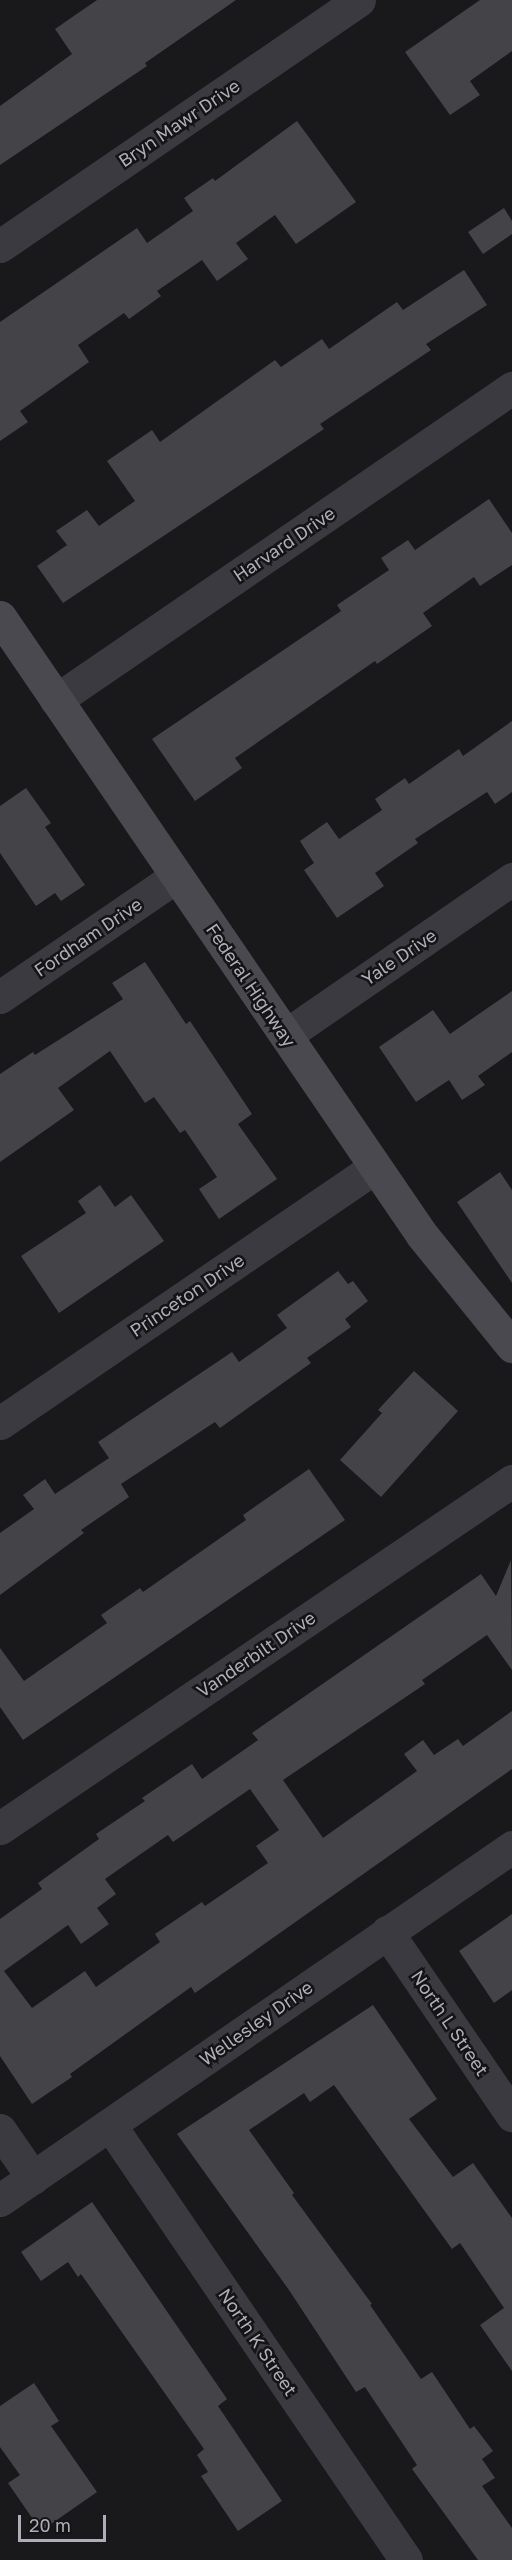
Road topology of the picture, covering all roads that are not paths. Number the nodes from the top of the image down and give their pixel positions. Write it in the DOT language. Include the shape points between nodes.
graph roads {
  1 [pos="359,0"];
  2 [pos="0,246"];
  3 [pos="512,388"];
  4 [pos="0,617"];
  5 [pos="56,700"];
  6 [pos="177,876"];
  7 [pos="512,879"];
  8 [pos="0,997"];
  9 [pos="286,1035"];
  10 [pos="375,1167"];
  11 [pos="512,1346"];
  12 [pos="0,1423"];
  13 [pos="512,1480"];
  14 [pos="0,1828"];
  15 [pos="512,1847"];
  16 [pos="387,1932"];
  17 [pos="512,2115"];
  18 [pos="110,2125"];
  19 [pos="0,2130"];
  20 [pos="33,2178"];
  21 [pos="0,2200"];
  22 [pos="406,2560"];
  1 -- 2 [label="street, Bryn Mawr Drive"];
  3 -- 5 [label="street, Harvard Drive"];
  4 -- 5 [label="main road, Federal Highway"];
  5 -- 6 [label="main road, Federal Highway"];
  6 -- 8 [label="street, Fordham Drive"];
  6 -- 9 [label="main road, Federal Highway"];
  7 -- 9 [label="street, Yale Drive"];
  9 -- 10 [label="main road, Federal Highway"];
  10 -- 11 [label="main road, Federal Highway" via="422,1235"];
  10 -- 12 [label="street, Princeton Drive"];
  13 -- 14 [label="street, Vanderbilt Drive"];
  15 -- 16 [label="street, Wellesley Drive"];
  16 -- 17 [label="street, North L Street"];
  16 -- 18 [label="street, Wellesley Drive"];
  18 -- 20 [label="street, Wellesley Drive"];
  18 -- 22 [label="street, North K Street"];
  19 -- 20 [label="street"];
  20 -- 21 [label="street, Wellesley Drive"];
}
